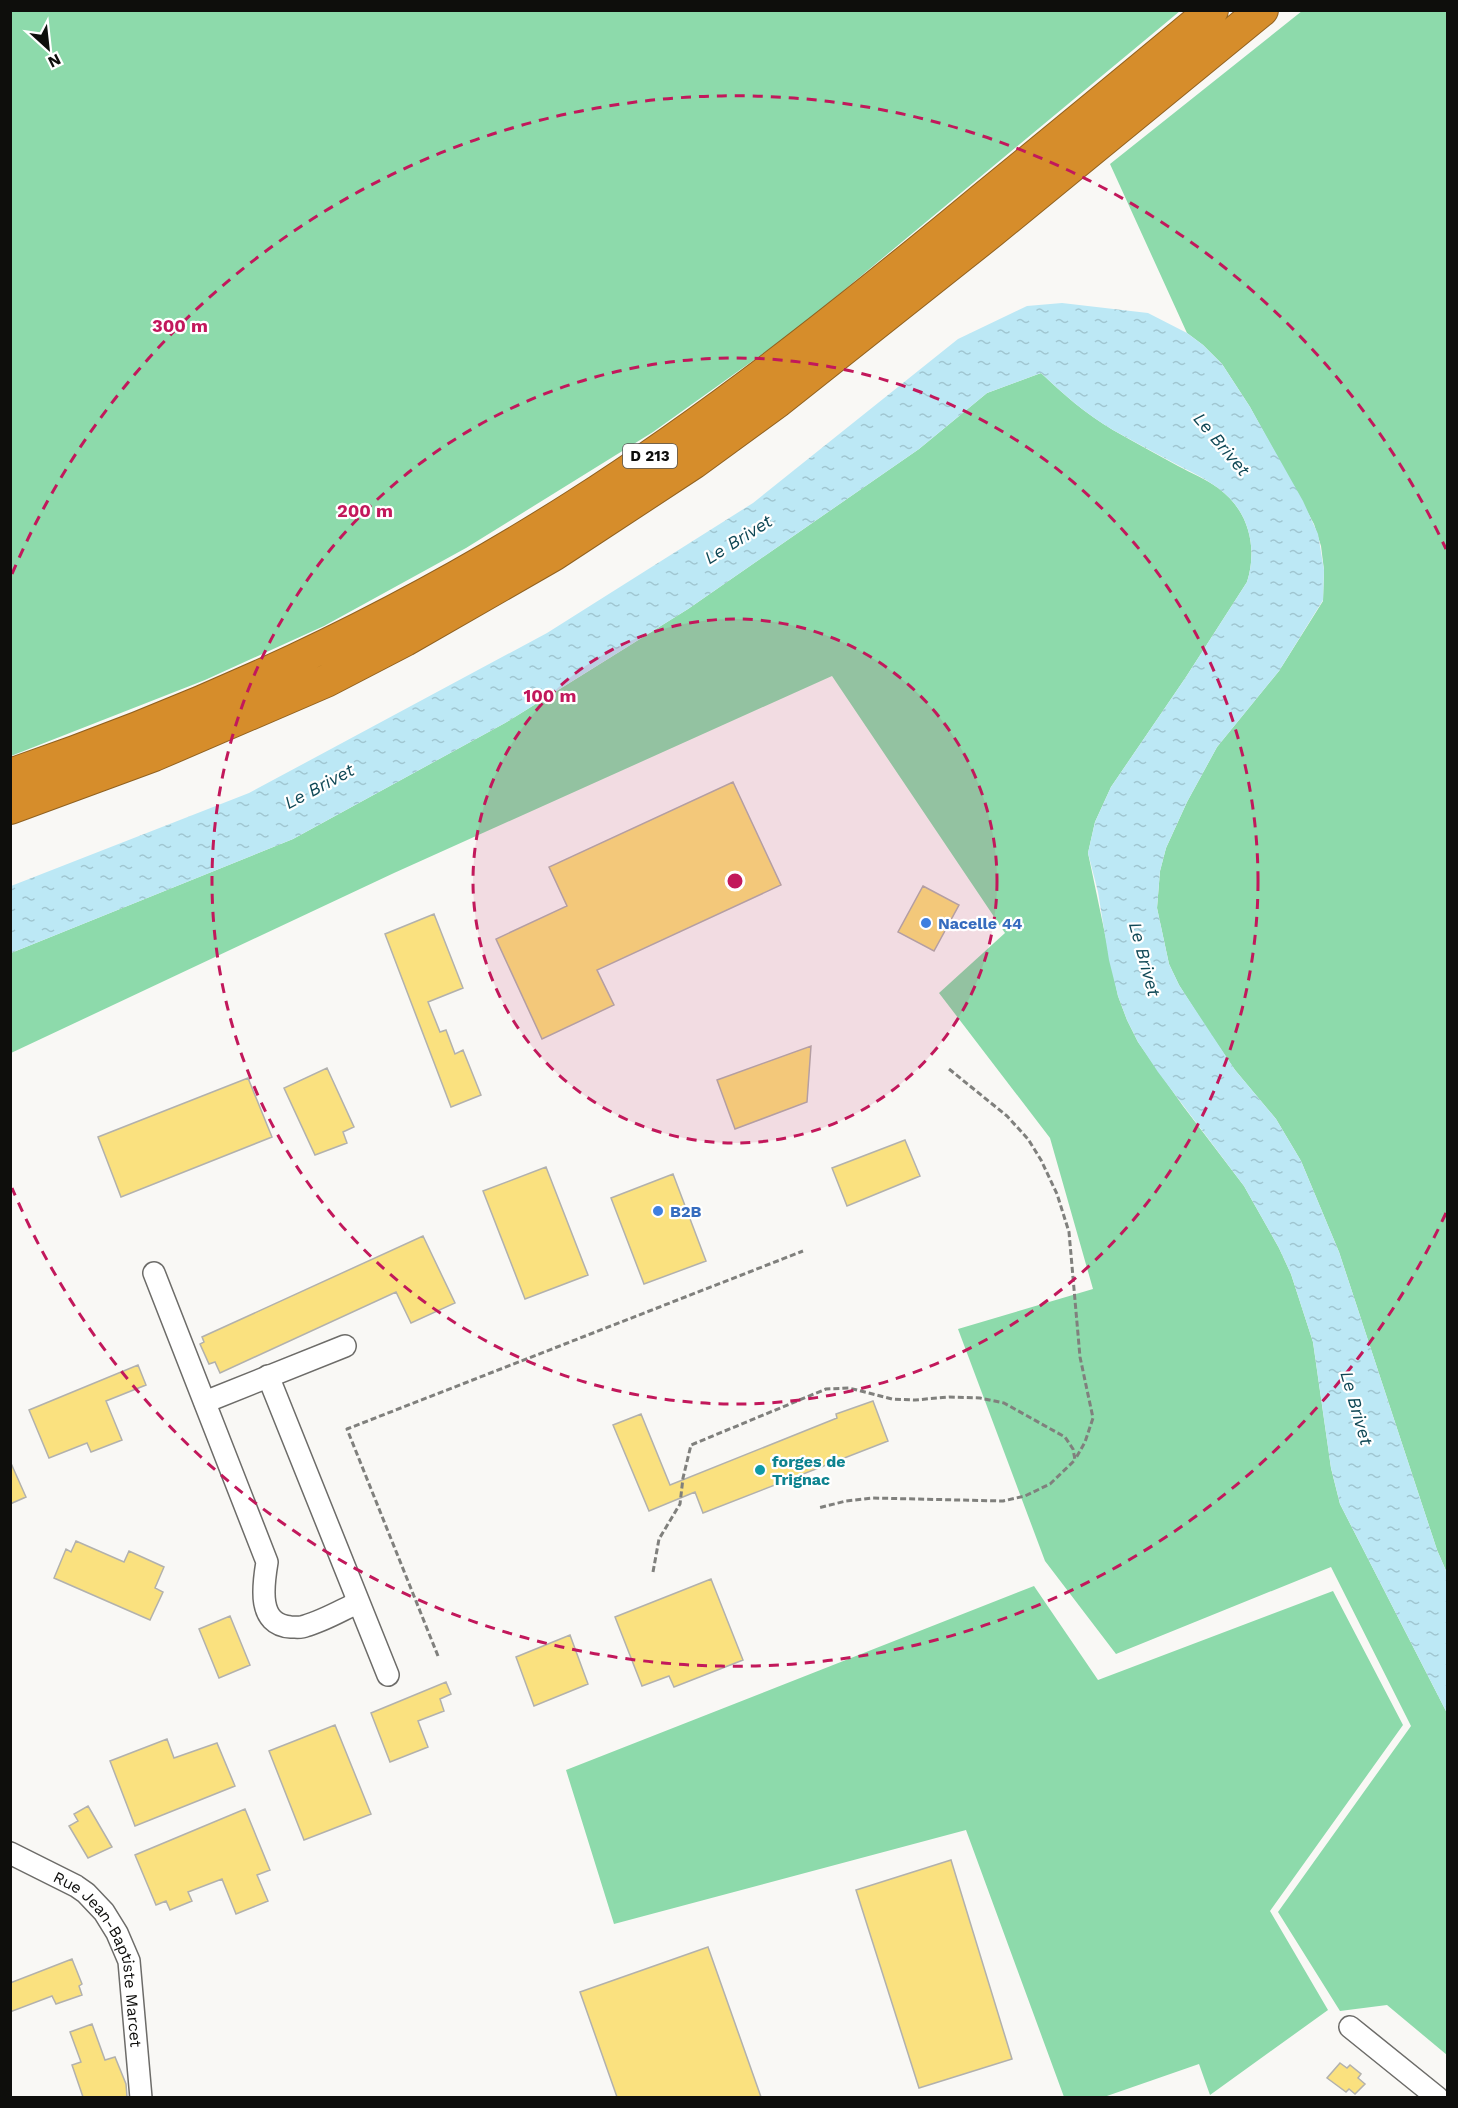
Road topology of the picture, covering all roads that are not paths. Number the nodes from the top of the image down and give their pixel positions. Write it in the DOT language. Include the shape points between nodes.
graph roads {
  1 [pos="1212,10"];
  2 [pos="1262,10"];
  3 [pos="10,775"];
  4 [pos="10,808"];
  5 [pos="154,1273"];
  6 [pos="345,1346"];
  7 [pos="268,1377"];
  8 [pos="205,1402"];
  9 [pos="357,1603"];
  10 [pos="388,1675"];
  11 [pos="10,1852"];
  12 [pos="1350,2027"];
  13 [pos="141,2097"];
  14 [pos="1438,2097"];
  1 -- 3 [label="highway, D 213" via="844,313 688,430 578,504 463,574 311,654 152,723"];
  2 -- 4 [label="highway, D 213" via="787,394 693,463 553,555 326,681 154,755"];
  5 -- 8 [label="street"];
  6 -- 7 [label="street"];
  7 -- 8 [label="street"];
  7 -- 9 [label="street"];
  8 -- 9 [label="street" via="267,1562 263,1582 270,1618 282,1626 303,1627"];
  9 -- 10 [label="street"];
  11 -- 13 [label="street, Rue Jean-Baptiste Marcet" via="86,1893 117,1933 129,1961"];
  12 -- 14 [label="street"];
}
